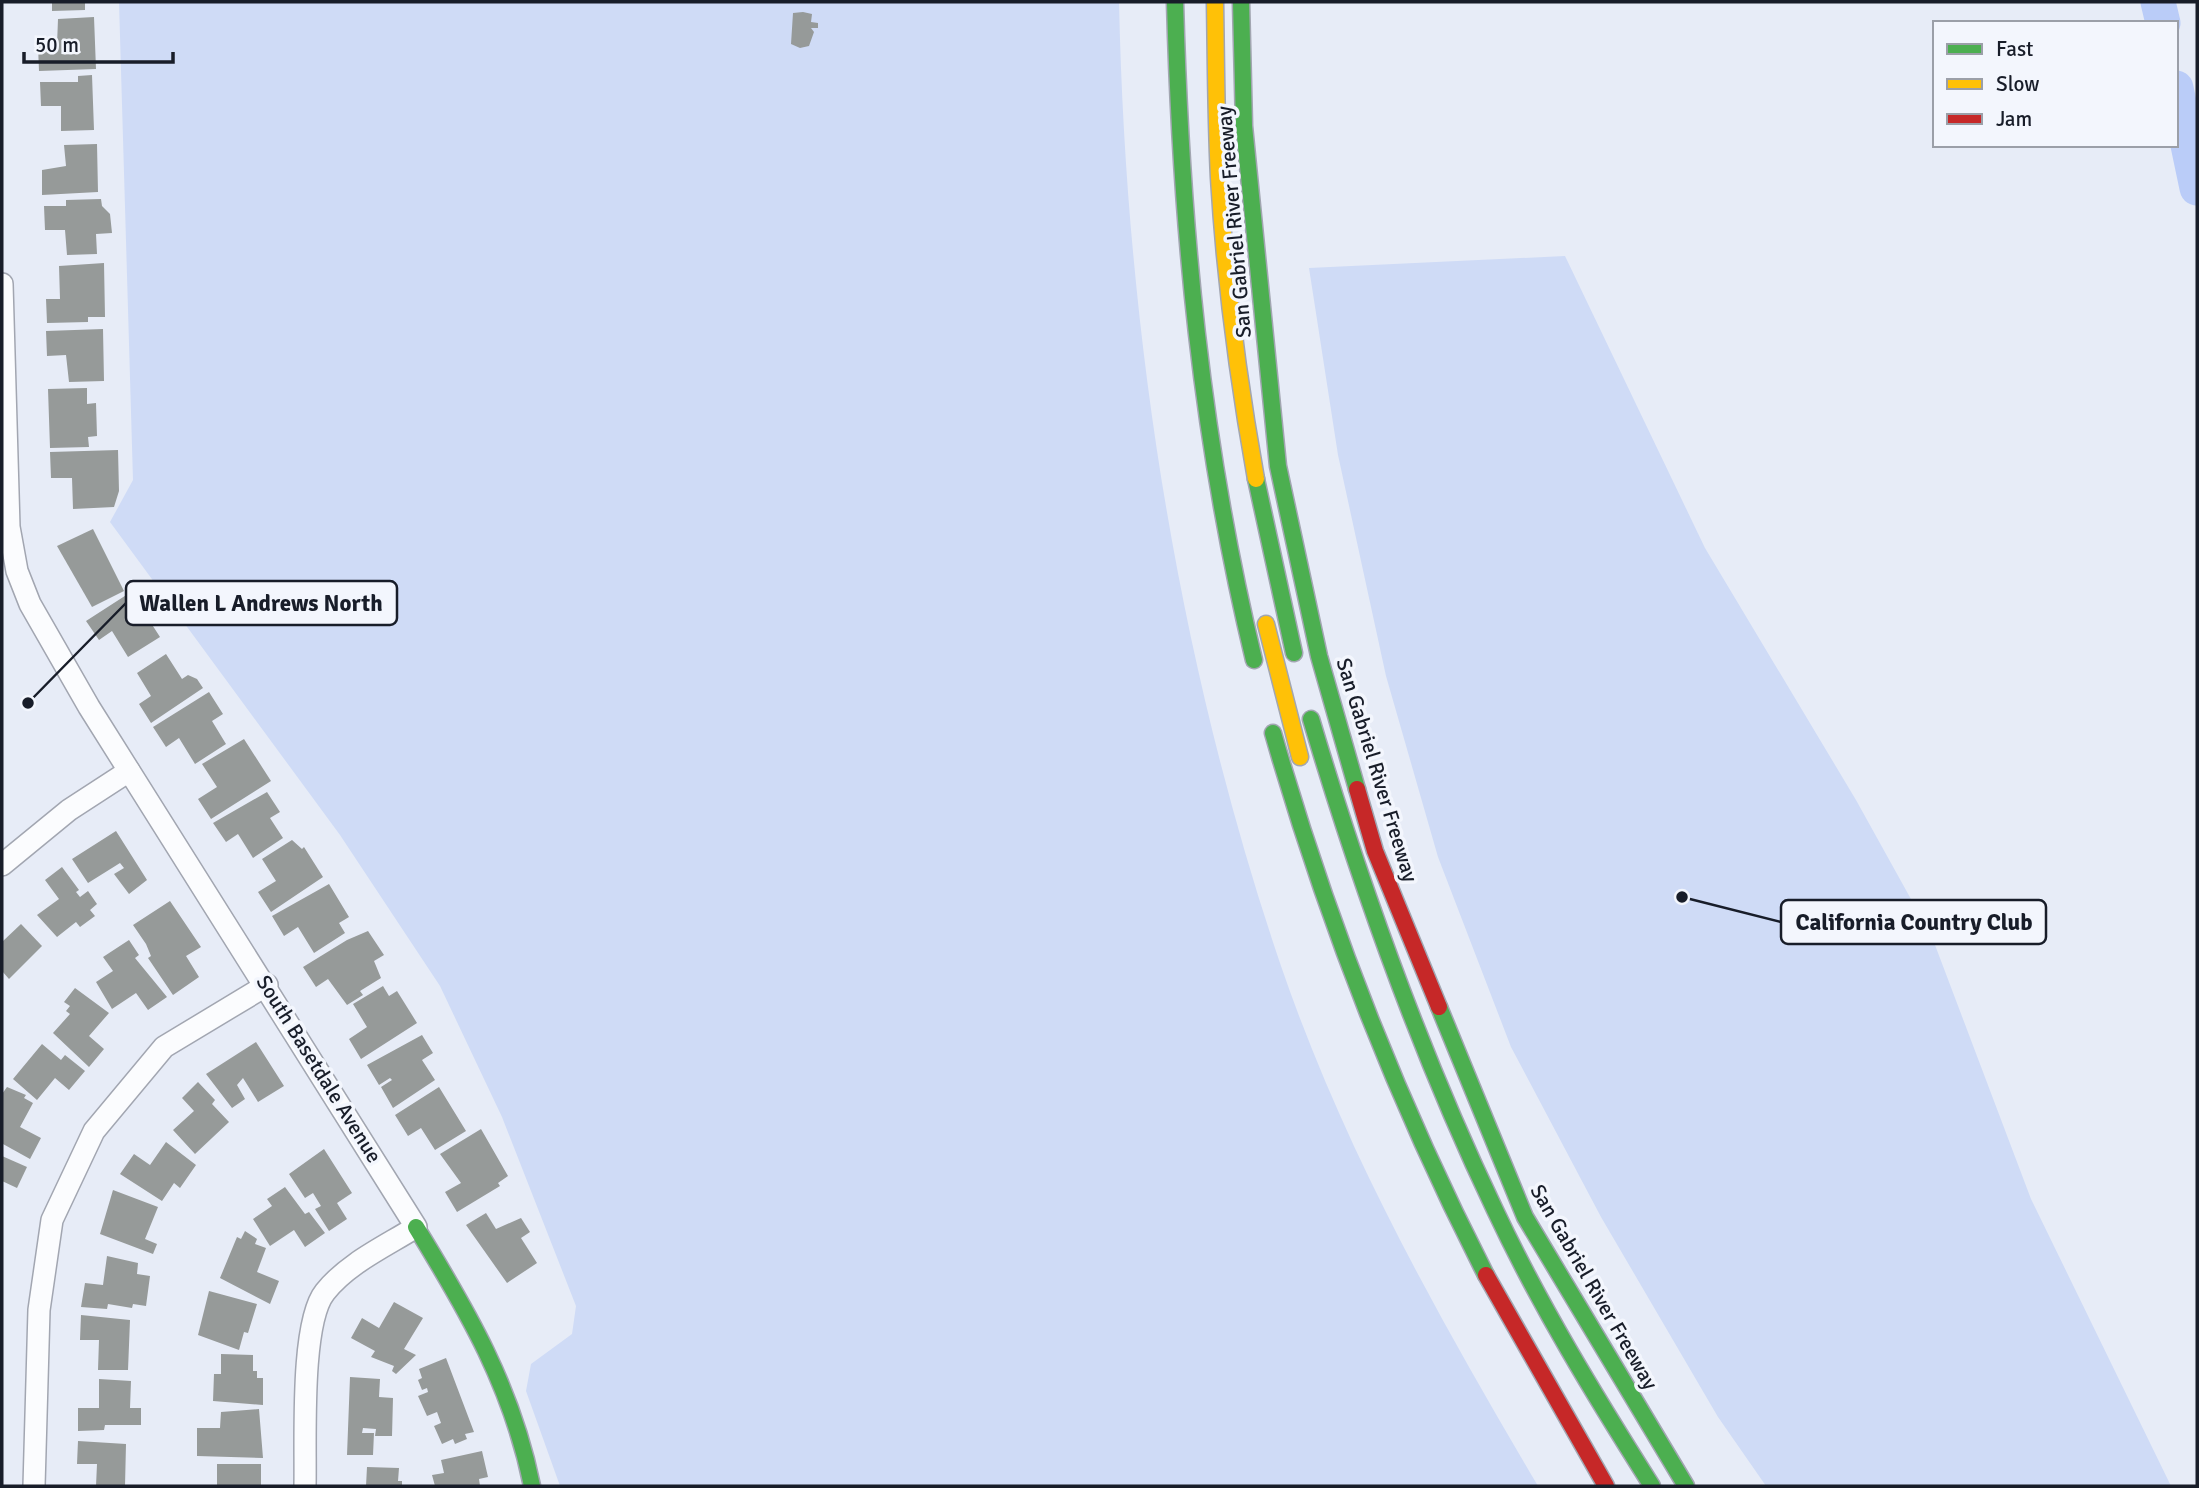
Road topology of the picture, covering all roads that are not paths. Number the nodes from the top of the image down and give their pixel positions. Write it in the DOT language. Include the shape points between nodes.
graph roads {
  1 [pos="1175,2"];
  2 [pos="1215,2"];
  3 [pos="1241,2"];
  4 [pos="1204,232"];
  5 [pos="1208,272"];
  6 [pos="2,284"];
  7 [pos="1264,612"];
  8 [pos="1298,670"];
  9 [pos="1258,677"];
  10 [pos="1305,696"];
  11 [pos="1269,716"];
  12 [pos="130,771"];
  13 [pos="1306,776"];
  14 [pos="2,865"];
  15 [pos="267,985"];
  16 [pos="416,1227"];
  17 [pos="34,1486"];
  18 [pos="305,1486"];
  19 [pos="532,1486"];
  20 [pos="1606,1486"];
  21 [pos="1652,1486"];
  22 [pos="1686,1486"];
  1 -- 9 [label="main road" via="1180,168 1194,323 1223,515"];
  2 -- 8 [label="main road" via="1221,204 1241,384 1262,510"];
  3 -- 22 [label="main road, San Gabriel River Freeway" via="1244,126 1278,466 1319,656 1376,851 1525,1217"];
  4 -- 5 [label="main road"];
  6 -- 12 [label="street, South Basetdale Avenue" via="9,527 18,571 30,604"];
  7 -- 13 [label="main road"];
  10 -- 21 [label="main road" via="1337,812 1379,936 1437,1085 1548,1313"];
  11 -- 20 [label="main road" via="1334,928 1429,1162 1517,1335"];
  12 -- 14 [label="street" via="69,810"];
  12 -- 15 [label="street, South Basetdale Avenue"];
  15 -- 16 [label="street, South Basetdale Avenue"];
  15 -- 17 [label="street" via="164,1047 94,1131 58,1207 52,1220 39,1310"];
  16 -- 18 [label="street" via="354,1265 324,1293 310,1332"];
  16 -- 19 [label="main road, South Basetdale Avenue" via="477,1326 506,1386 525,1443"];
}
